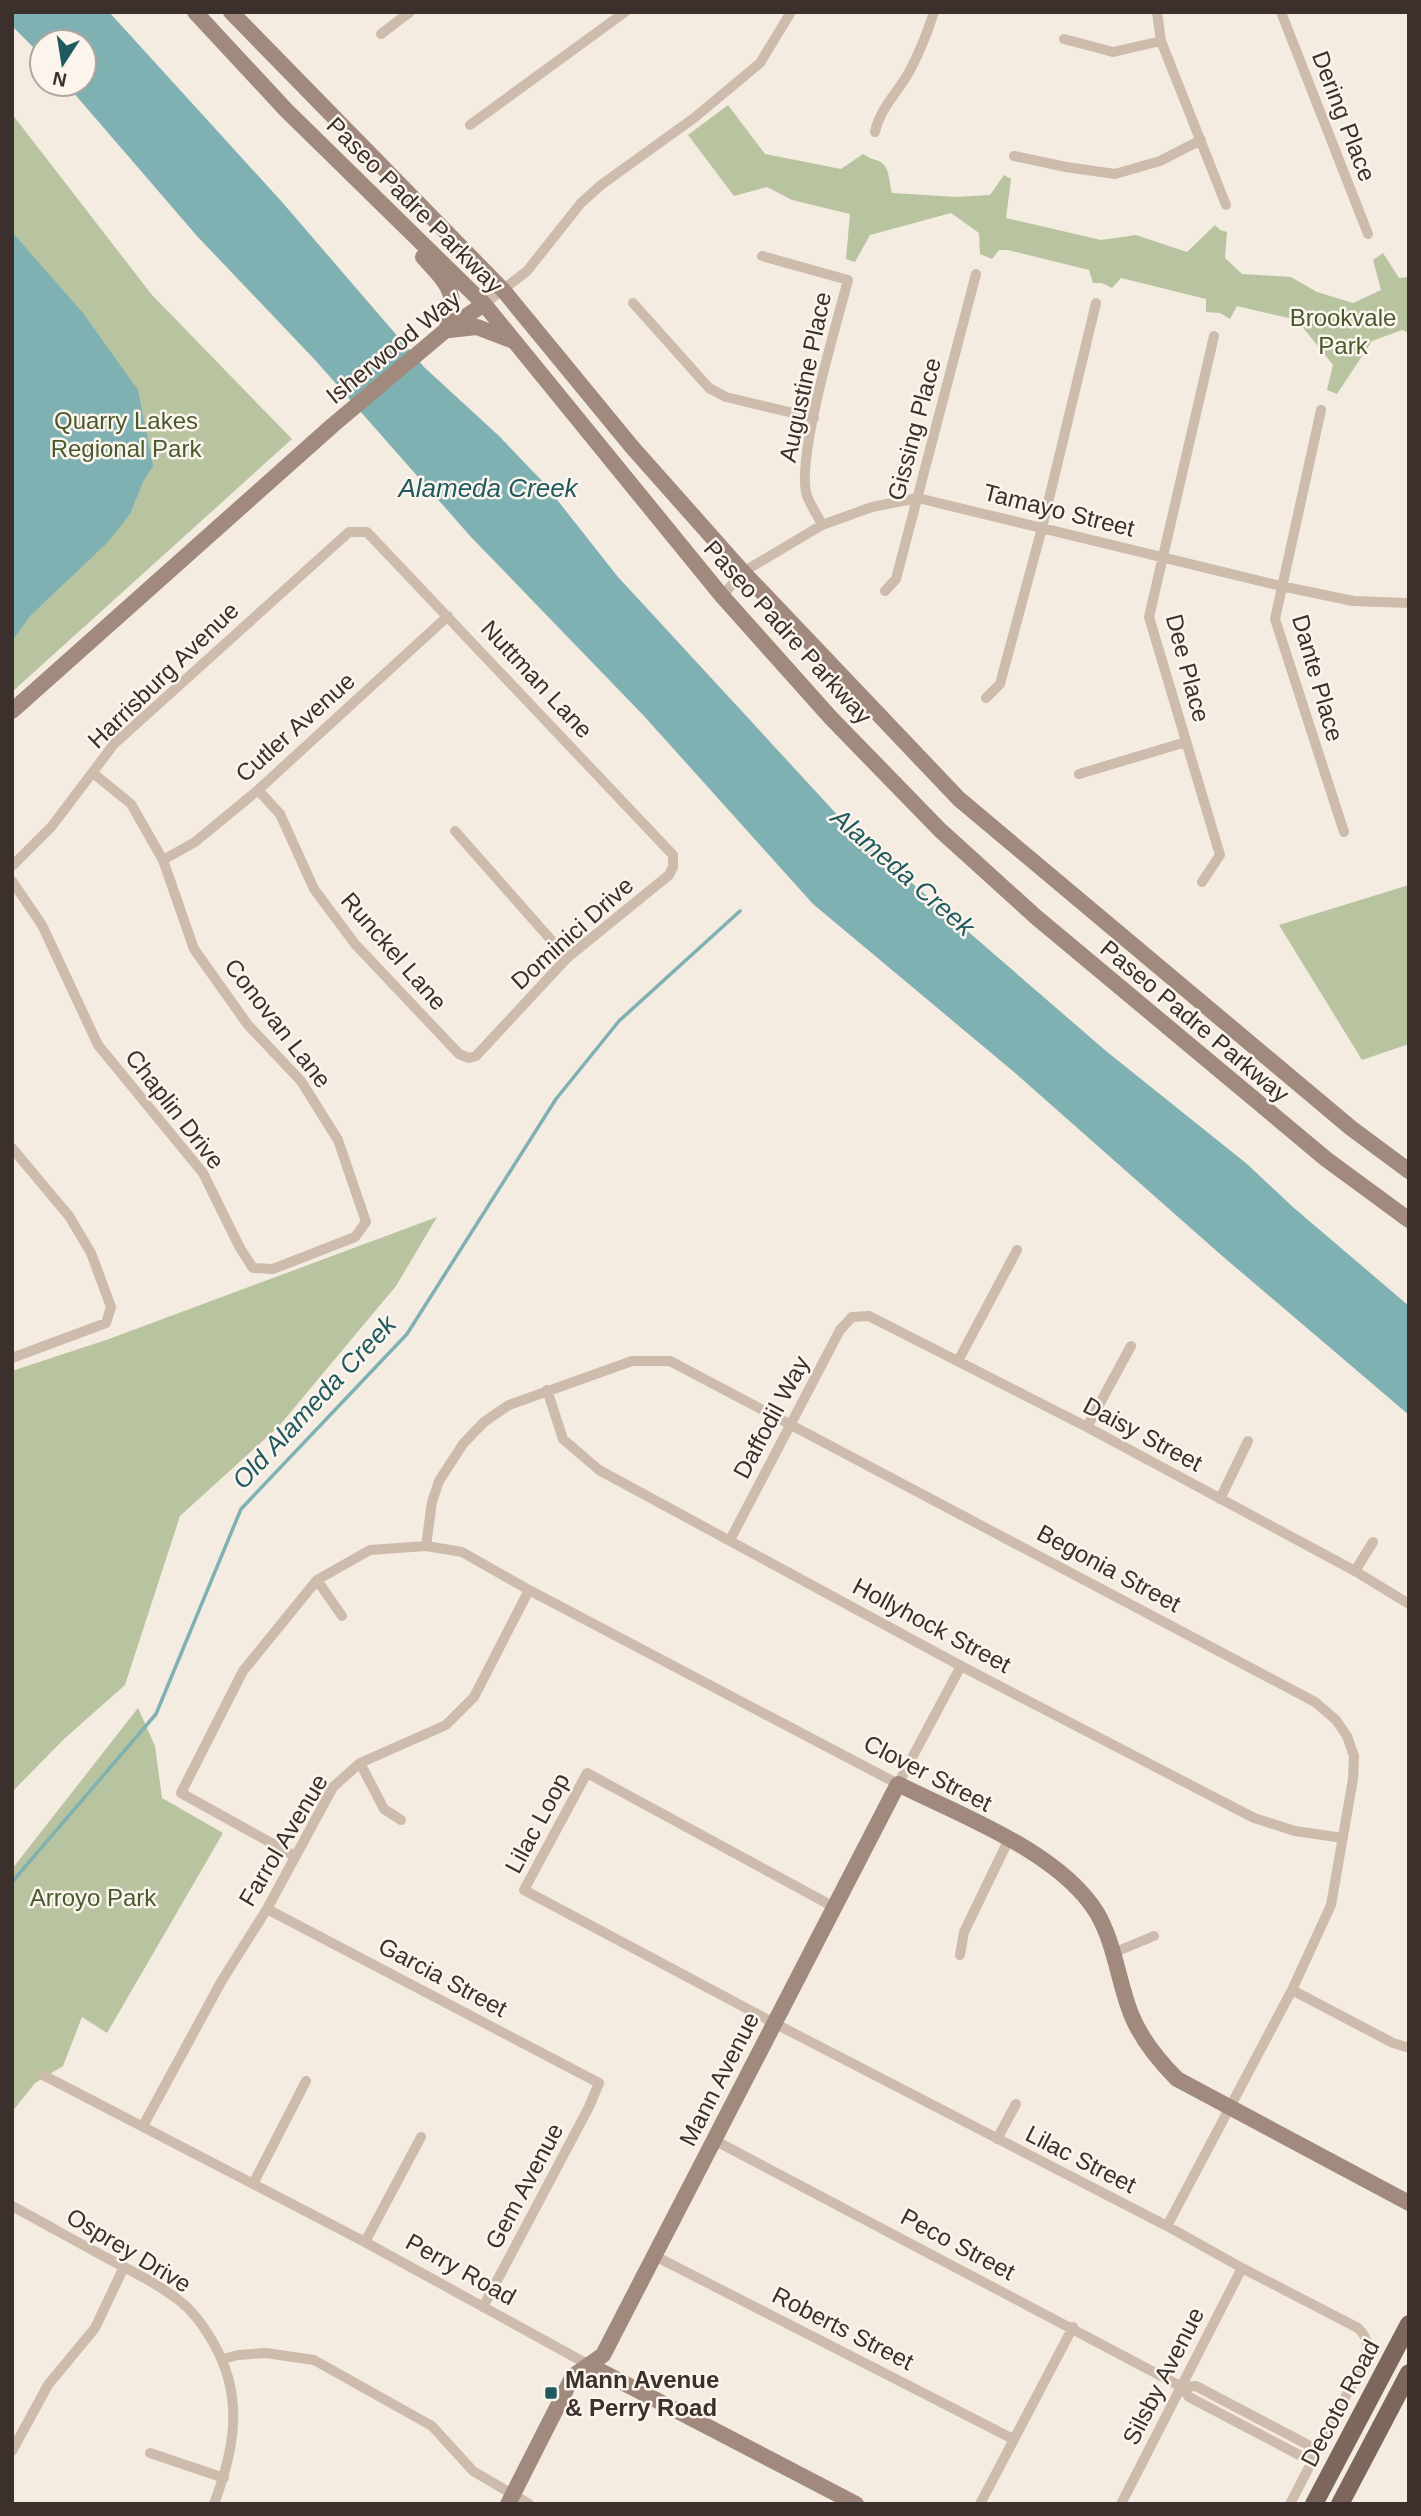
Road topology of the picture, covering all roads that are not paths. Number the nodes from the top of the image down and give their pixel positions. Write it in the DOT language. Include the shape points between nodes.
graph roads {
  1 [pos="195,12"];
  2 [pos="231,12"];
  3 [pos="410,12"];
  4 [pos="625,12"];
  5 [pos="791,12"];
  6 [pos="934,12"];
  7 [pos="1157,12"];
  8 [pos="1281,12"];
  9 [pos="381,34"];
  10 [pos="1064,39"];
  11 [pos="1161,41"];
  12 [pos="470,125"];
  13 [pos="875,132"];
  14 [pos="1201,140"];
  15 [pos="1014,156"];
  16 [pos="1226,205"];
  17 [pos="386,208"];
  18 [pos="1368,234"];
  19 [pos="762,256"];
  20 [pos="976,274"];
  21 [pos="503,290"];
  22 [pos="633,303"];
  23 [pos="1096,303"];
  24 [pos="484,304"];
  25 [pos="445,331"];
  26 [pos="1214,336"];
  27 [pos="515,341"];
  28 [pos="1321,410"];
  29 [pos="814,418"];
  30 [pos="918,498"];
  31 [pos="822,525"];
  32 [pos="1042,528"];
  33 [pos="357,531"];
  34 [pos="1162,557"];
  35 [pos="743,572"];
  36 [pos="1281,586"];
  37 [pos="885,591"];
  38 [pos="722,596"];
  39 [pos="1409,603"];
  40 [pos="448,616"];
  41 [pos="986,698"];
  42 [pos="12,710"];
  43 [pos="1186,742"];
  44 [pos="93,773"];
  45 [pos="1079,774"];
  46 [pos="258,790"];
  47 [pos="455,831"];
  48 [pos="1344,832"];
  49 [pos="163,860"];
  50 [pos="12,866"];
  51 [pos="673,867"];
  52 [pos="12,881"];
  53 [pos="1202,883"];
  54 [pos="567,958"];
  55 [pos="469,1058"];
  56 [pos="12,1149"];
  57 [pos="1409,1171"];
  58 [pos="1409,1220"];
  59 [pos="355,1237"];
  60 [pos="1017,1250"];
  61 [pos="852,1317"];
  62 [pos="1131,1346"];
  63 [pos="12,1358"];
  64 [pos="958,1361"];
  65 [pos="547,1390"];
  66 [pos="792,1424"];
  67 [pos="1087,1427"];
  68 [pos="1248,1441"];
  69 [pos="1220,1499"];
  70 [pos="730,1539"];
  71 [pos="1373,1542"];
  72 [pos="426,1546"];
  73 [pos="1355,1571"];
  74 [pos="317,1580"];
  75 [pos="529,1590"];
  76 [pos="1409,1604"];
  77 [pos="342,1616"];
  78 [pos="961,1666"];
  79 [pos="360,1763"];
  80 [pos="898,1784"];
  81 [pos="401,1820"];
  82 [pos="1343,1838"];
  83 [pos="1009,1839"];
  84 [pos="295,1856"];
  85 [pos="834,1907"];
  86 [pos="267,1909"];
  87 [pos="1154,1936"];
  88 [pos="1113,1953"];
  89 [pos="960,1955"];
  90 [pos="1292,1990"];
  91 [pos="774,2023"];
  92 [pos="1407,2046"];
  93 [pos="43,2075"];
  94 [pos="306,2081"];
  95 [pos="599,2082"];
  96 [pos="1016,2104"];
  97 [pos="1227,2108"];
  98 [pos="143,2126"];
  99 [pos="421,2137"];
  100 [pos="998,2139"];
  101 [pos="714,2140"];
  102 [pos="253,2184"];
  103 [pos="1409,2203"];
  104 [pos="15,2208"];
  105 [pos="12,2220"];
  106 [pos="1167,2226"];
  107 [pos="365,2242"];
  108 [pos="653,2255"];
  109 [pos="124,2267"];
  110 [pos="1242,2268"];
  111 [pos="483,2308"];
  112 [pos="1409,2324"];
  113 [pos="1073,2327"];
  114 [pos="1366,2336"];
  115 [pos="223,2359"];
  116 [pos="589,2365"];
  117 [pos="1409,2373"];
  118 [pos="1182,2387"];
  119 [pos="1013,2439"];
  120 [pos="12,2451"];
  121 [pos="150,2453"];
  122 [pos="1315,2456"];
  123 [pos="224,2478"];
  124 [pos="510,2499"];
  125 [pos="214,2504"];
  126 [pos="529,2504"];
  127 [pos="856,2504"];
  128 [pos="980,2504"];
  129 [pos="1121,2504"];
  130 [pos="1290,2504"];
  131 [pos="1314,2504"];
  132 [pos="1340,2504"];
  1 -- 17 [label="main road, Paseo Padre Parkway"];
  2 -- 21 [label="main road, Paseo Padre Parkway"];
  3 -- 9 [label="street"];
  4 -- 12 [label="street"];
  5 -- 21 [label="street, Isherwood Way" via="760,62 694,118 601,185 527,271"];
  6 -- 13 [label="street" via="923,46 878,118"];
  7 -- 11 [label="street"];
  8 -- 18 [label="street, Dering Place"];
  10 -- 11 [label="street" via="1113,52"];
  11 -- 14 [label="street"];
  14 -- 15 [label="street" via="1160,161 1115,174"];
  14 -- 16 [label="street"];
  17 -- 24 [label="main road, Paseo Padre Parkway"];
  17 -- 25 [label="main road" via="448,286 454,300"];
  19 -- 29 [label="street, Augustine Place" via="848,280"];
  20 -- 30 [label="street, Gissing Place"];
  21 -- 24 [label="street, Isherwood Way"];
  21 -- 35 [label="main road, Paseo Padre Parkway" via="632,447"];
  22 -- 29 [label="street" via="709,388 726,397"];
  23 -- 32 [label="street"];
  24 -- 25 [label="main road, Isherwood Way"];
  24 -- 27 [label="main road, Paseo Padre Parkway"];
  25 -- 27 [label="main road" via="477,327"];
  25 -- 42 [label="main road, Isherwood Way" via="339,419"];
  26 -- 34 [label="street, Dee Place"];
  27 -- 38 [label="main road, Paseo Padre Parkway"];
  28 -- 36 [label="street, Dante Place"];
  29 -- 31 [label="street, Augustine Place" via="804,472 807,496"];
  30 -- 31 [label="street, Tamayo Street" via="872,507"];
  30 -- 32 [label="street, Tamayo Street"];
  30 -- 37 [label="street, Gissing Place" via="896,579"];
  31 -- 35 [label="street, Tamayo Street"];
  32 -- 34 [label="street, Tamayo Street"];
  32 -- 41 [label="street" via="1000,684"];
  33 -- 40 [label="street, Nuttman Lane" via="367,532"];
  33 -- 44 [label="street, Harrisburg Avenue" via="349,532 114,744"];
  34 -- 36 [label="street, Tamayo Street"];
  34 -- 43 [label="street, Dee Place" via="1149,617"];
  35 -- 38 [label="street, Tamayo Street"];
  35 -- 57 [label="main road, Paseo Padre Parkway" via="959,799 1351,1128"];
  36 -- 39 [label="street, Tamayo Street" via="1353,601"];
  36 -- 48 [label="street, Dante Place" via="1275,619"];
  38 -- 58 [label="main road, Paseo Padre Parkway" via="940,830 1035,917 1326,1159"];
  40 -- 46 [label="street, Cutler Avenue"];
  40 -- 51 [label="street, Nuttman Lane" via="673,855"];
  43 -- 45 [label="street"];
  43 -- 53 [label="street, Dee Place" via="1220,855"];
  44 -- 49 [label="street, Conovan Lane" via="131,804"];
  44 -- 50 [label="street, Harrisburg Avenue" via="52,826"];
  46 -- 49 [label="street, Cutler Avenue" via="195,842"];
  46 -- 55 [label="street, Runckel Lane" via="280,814 313,889 355,944 459,1054"];
  47 -- 54 [label="street"];
  49 -- 59 [label="street, Conovan Lane" via="194,949 248,1026 301,1081 338,1140 366,1222"];
  51 -- 54 [label="street, Dominici Drive"];
  52 -- 59 [label="street, Chaplin Drive" via="42,926 98,1045 203,1173 253,1268 272,1269"];
  54 -- 55 [label="street, Dominici Drive" via="476,1056"];
  56 -- 63 [label="street" via="69,1216 92,1253 111,1307 106,1323"];
  60 -- 64 [label="street"];
  61 -- 64 [label="street, Daisy Street" via="869,1316"];
  61 -- 66 [label="street, Daffodil Way" via="840,1330"];
  62 -- 67 [label="street"];
  64 -- 67 [label="street, Daisy Street"];
  65 -- 66 [label="street, Begonia Street" via="632,1361 670,1361"];
  65 -- 70 [label="street, Hollyhock Street" via="563,1439 599,1470"];
  65 -- 72 [label="street, Begonia Street" via="509,1405 463,1444 439,1481"];
  66 -- 70 [label="street, Daffodil Way"];
  66 -- 82 [label="street, Begonia Street" via="1315,1702 1336,1720 1354,1756"];
  67 -- 69 [label="street, Daisy Street"];
  68 -- 69 [label="street"];
  69 -- 73 [label="street, Daisy Street"];
  70 -- 78 [label="street, Hollyhock Street"];
  71 -- 73 [label="street"];
  72 -- 74 [label="street, Clover Street" via="370,1550"];
  72 -- 75 [label="street, Clover Street" via="462,1552"];
  73 -- 76 [label="street, Daisy Street"];
  74 -- 77 [label="street"];
  74 -- 84 [label="street, Clover Street" via="243,1671 181,1793"];
  75 -- 79 [label="street, Farrol Avenue" via="474,1697 446,1724"];
  75 -- 80 [label="street, Clover Street"];
  78 -- 80 [label="street, Mann Avenue"];
  78 -- 82 [label="street, Hollyhock Street" via="1254,1818 1295,1831"];
  79 -- 81 [label="street" via="384,1809"];
  79 -- 84 [label="street, Farrol Avenue" via="333,1787"];
  80 -- 83 [label="main road, Clover Street"];
  80 -- 85 [label="main road, Mann Avenue"];
  82 -- 90 [label="street, Begonia Street" via="1331,1905"];
  83 -- 88 [label="main road, Clover Street" via="1076,1886 1096,1913"];
  83 -- 89 [label="street" via="964,1932"];
  84 -- 86 [label="street, Farrol Avenue"];
  85 -- 91 [label="main road, Mann Avenue"];
  85 -- 91 [label="street, Lilac Loop" via="587,1773 524,1890"];
  86 -- 95 [label="street, Garcia Street"];
  86 -- 98 [label="street, Farrol Avenue" via="221,1982"];
  87 -- 88 [label="street"];
  88 -- 97 [label="main road, Clover Street" via="1131,2015 1155,2056 1177,2079"];
  90 -- 92 [label="street"];
  90 -- 97 [label="street, Begonia Street"];
  91 -- 100 [label="street, Lilac Street"];
  91 -- 101 [label="main road, Mann Avenue"];
  93 -- 98 [label="street, Perry Road"];
  94 -- 102 [label="street"];
  95 -- 111 [label="street, Gem Avenue"];
  96 -- 100 [label="street"];
  97 -- 103 [label="main road, Clover Street"];
  97 -- 106 [label="street, Begonia Street"];
  98 -- 102 [label="street, Perry Road"];
  99 -- 107 [label="street"];
  100 -- 106 [label="street, Lilac Street"];
  101 -- 108 [label="main road, Mann Avenue"];
  101 -- 113 [label="street, Peco Street"];
  102 -- 107 [label="street, Perry Road"];
  104 -- 105 [label="street"];
  104 -- 109 [label="street, Osprey Drive"];
  106 -- 110 [label="street, Lilac Street"];
  107 -- 111 [label="street, Perry Road"];
  108 -- 116 [label="main road, Mann Avenue" via="603,2355"];
  108 -- 119 [label="street, Roberts Street"];
  109 -- 115 [label="street, Osprey Drive" via="180,2301 203,2324"];
  109 -- 120 [label="street" via="95,2328 48,2385"];
  110 -- 114 [label="street, Lilac Street"];
  110 -- 118 [label="street, Silsby Avenue"];
  111 -- 116 [label="street, Perry Road"];
  112 -- 131 [label="main road, Decoto Road"];
  113 -- 118 [label="street, Peco Street"];
  113 -- 119 [label="street"];
  114 -- 122 [label="street, Decoto Road" via="1366,2359"];
  115 -- 123 [label="street, Osprey Drive" via="232,2387 234,2422"];
  115 -- 124 [label="street" via="266,2353 314,2361 432,2426 473,2471"];
  116 -- 124 [label="main road, Mann Avenue" via="573,2376"];
  116 -- 127 [label="main road, Perry Road"];
  117 -- 132 [label="main road, Decoto Road"];
  118 -- 122 [label="street, Peco Street" via="1189,2396 1303,2457"];
  118 -- 129 [label="street, Silsby Avenue"];
  119 -- 128 [label="street"];
  121 -- 123 [label="street"];
  122 -- 130 [label="street, Decoto Road"];
  123 -- 125 [label="street, Osprey Drive"];
  124 -- 126 [label="street"];
}
